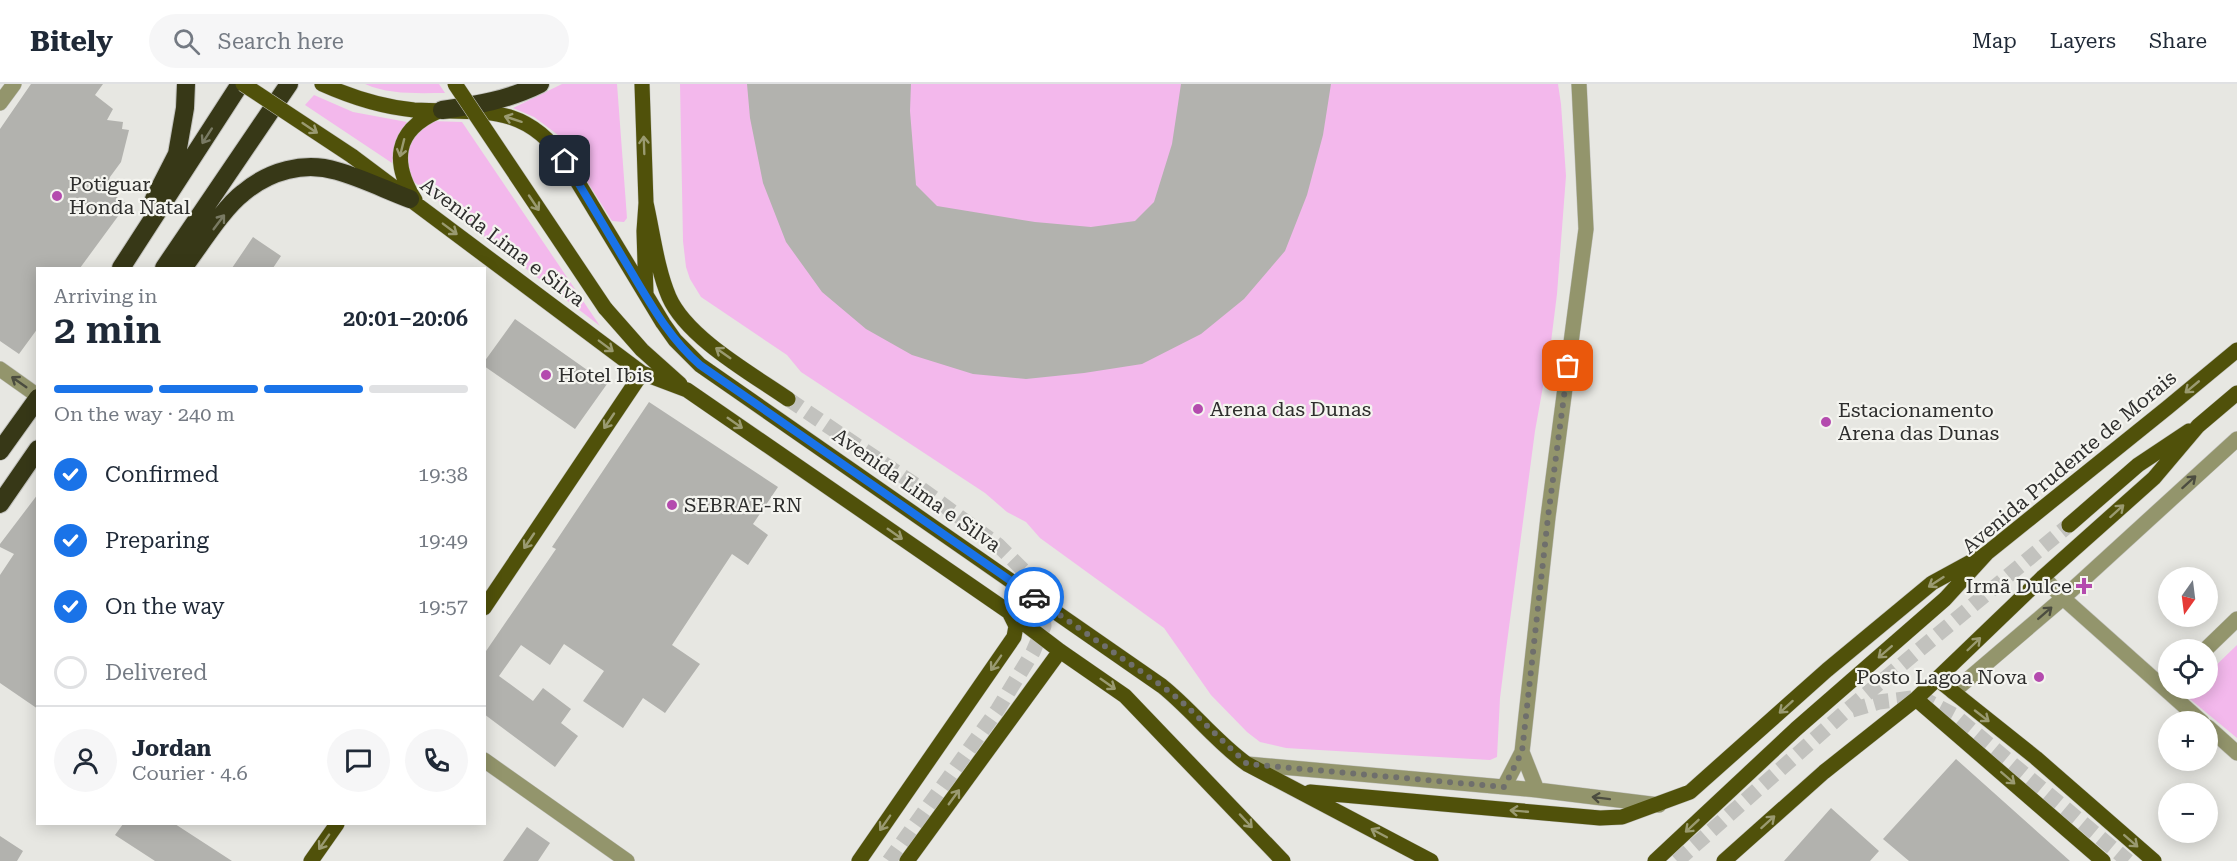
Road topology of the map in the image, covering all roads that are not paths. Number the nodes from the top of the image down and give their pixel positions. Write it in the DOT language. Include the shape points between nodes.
graph roads {
  1 [pos="14,84"];
  2 [pos="186,84"];
  3 [pos="242,84"];
  4 [pos="290,84"];
  5 [pos="303,84"];
  6 [pos="322,84"];
  7 [pos="455,84"];
  8 [pos="540,84"];
  9 [pos="642,84"];
  10 [pos="1579,84"];
  11 [pos="0,104"];
  12 [pos="442,110"];
  13 [pos="256,132"];
  14 [pos="414,202"];
  15 [pos="646,203"];
  16 [pos="110,267"];
  17 [pos="122,267"];
  18 [pos="165,267"];
  19 [pos="184,267"];
  20 [pos="646,296"];
  21 [pos="2237,350"];
  22 [pos="0,369"];
  23 [pos="642,373"];
  24 [pos="687,390"];
  25 [pos="2237,393"];
  26 [pos="36,396"];
  27 [pos="788,399"];
  28 [pos="36,400"];
  29 [pos="2198,426"];
  30 [pos="2237,439"];
  31 [pos="0,451"];
  32 [pos="35,456"];
  33 [pos="0,504"];
  34 [pos="2068,525"];
  35 [pos="1987,553"];
  36 [pos="2043,577"];
  37 [pos="2063,598"];
  38 [pos="486,605"];
  39 [pos="1009,612"];
  40 [pos="2237,619"];
  41 [pos="2216,639"];
  42 [pos="1059,651"];
  43 [pos="2158,678"];
  44 [pos="1937,679"];
  45 [pos="1953,693"];
  46 [pos="1916,699"];
  47 [pos="2180,699"];
  48 [pos="2191,711"];
  49 [pos="2218,736"];
  50 [pos="1522,752"];
  51 [pos="2237,753"];
  52 [pos="486,761"];
  53 [pos="1247,764"];
  54 [pos="1504,787"];
  55 [pos="1537,790"];
  56 [pos="1301,792"];
  57 [pos="1659,805"];
  58 [pos="337,825"];
  59 [pos="312,861"];
  60 [pos="627,861"];
  61 [pos="860,861"];
  62 [pos="907,861"];
  63 [pos="1283,861"];
  64 [pos="1431,861"];
  65 [pos="1655,861"];
  66 [pos="1724,861"];
  67 [pos="2103,861"];
  68 [pos="2154,861"];
  1 -- 11 [label="street"];
  2 -- 16 [label="highway" via="177,154 147,212"];
  3 -- 14 [label="main road, Avenida Lima e Silva, one-way, bridge"];
  3 -- 17 [label="highway, one-way"];
  4 -- 13 [label="highway"];
  5 -- 13 [label="highway"];
  6 -- 12 [label="main road, Avenida Lima e Silva" via="373,103"];
  7 -- 24 [label="main road, one-way, bridge" via="605,308 642,350"];
  8 -- 12 [label="highway" via="481,105"];
  15 -- 9 [label="main road, one-way"];
  10 -- 50 [label="street" via="1586,229"];
  12 -- 14 [label="main road, one-way" via="421,119 404,139 400,152 402,175"];
  20 -- 12 [label="main road, Avenida Lima e Silva, one-way" via="553,144 519,119 478,111"];
  13 -- 18 [label="highway"];
  19 -- 14 [label="highway, one-way" via="241,193 284,171 309,167 338,171"];
  14 -- 23 [label="main road, Avenida Lima e Silva, one-way"];
  15 -- 20 [label="main road"];
  27 -- 15 [label="main road, one-way" via="687,324 670,298"];
  20 -- 53 [label="main road, Avenida Lima e Silva" via="675,340 700,365 1162,686"];
  21 -- 35 [label="main road, Avenida Prudente de Morais, one-way"];
  26 -- 22 [label="street, one-way"];
  23 -- 24 [label="main road, Avenida Lima e Silva"];
  23 -- 38 [label="main road, one-way"];
  24 -- 39 [label="main road, Avenida Lima e Silva, one-way"];
  25 -- 29 [label="main road"];
  28 -- 31 [label="highway"];
  29 -- 34 [label="main road" via="2138,465"];
  36 -- 29 [label="main road, one-way" via="2154,478"];
  37 -- 30 [label="street, one-way"];
  32 -- 33 [label="highway"];
  35 -- 57 [label="main road, one-way" via="1932,584 1827,670 1695,789"];
  35 -- 65 [label="main road, Avenida Prudente de Morais, one-way" via="1946,600 1796,729"];
  36 -- 37 [label="street"];
  44 -- 36 [label="main road, one-way"];
  37 -- 43 [label="street"];
  45 -- 37 [label="street, one-way"];
  39 -- 42 [label="main road, Avenida Lima e Silva"];
  39 -- 61 [label="main road, one-way" via="1016,626 1014,637"];
  40 -- 41 [label="street"];
  62 -- 42 [label="main road, one-way"];
  42 -- 63 [label="main road, Avenida Lima e Silva, one-way" via="1125,696"];
  44 -- 45 [label="main road"];
  44 -- 46 [label="main road"];
  45 -- 68 [label="main road, one-way" via="2036,758"];
  66 -- 46 [label="main road, one-way" via="1824,772"];
  46 -- 67 [label="main road, one-way"];
  47 -- 48 [label="street"];
  49 -- 51 [label="street"];
  50 -- 54 [label="street"];
  50 -- 55 [label="street"];
  52 -- 60 [label="street"];
  53 -- 54 [label="street"];
  53 -- 56 [label="main road, Avenida Lima e Silva"];
  54 -- 55 [label="street"];
  57 -- 55 [label="street, one-way"];
  57 -- 56 [label="main road, one-way" via="1622,817 1600,818"];
  64 -- 56 [label="main road, Avenida Lima e Silva, one-way"];
  58 -- 59 [label="main road, one-way"];
}
